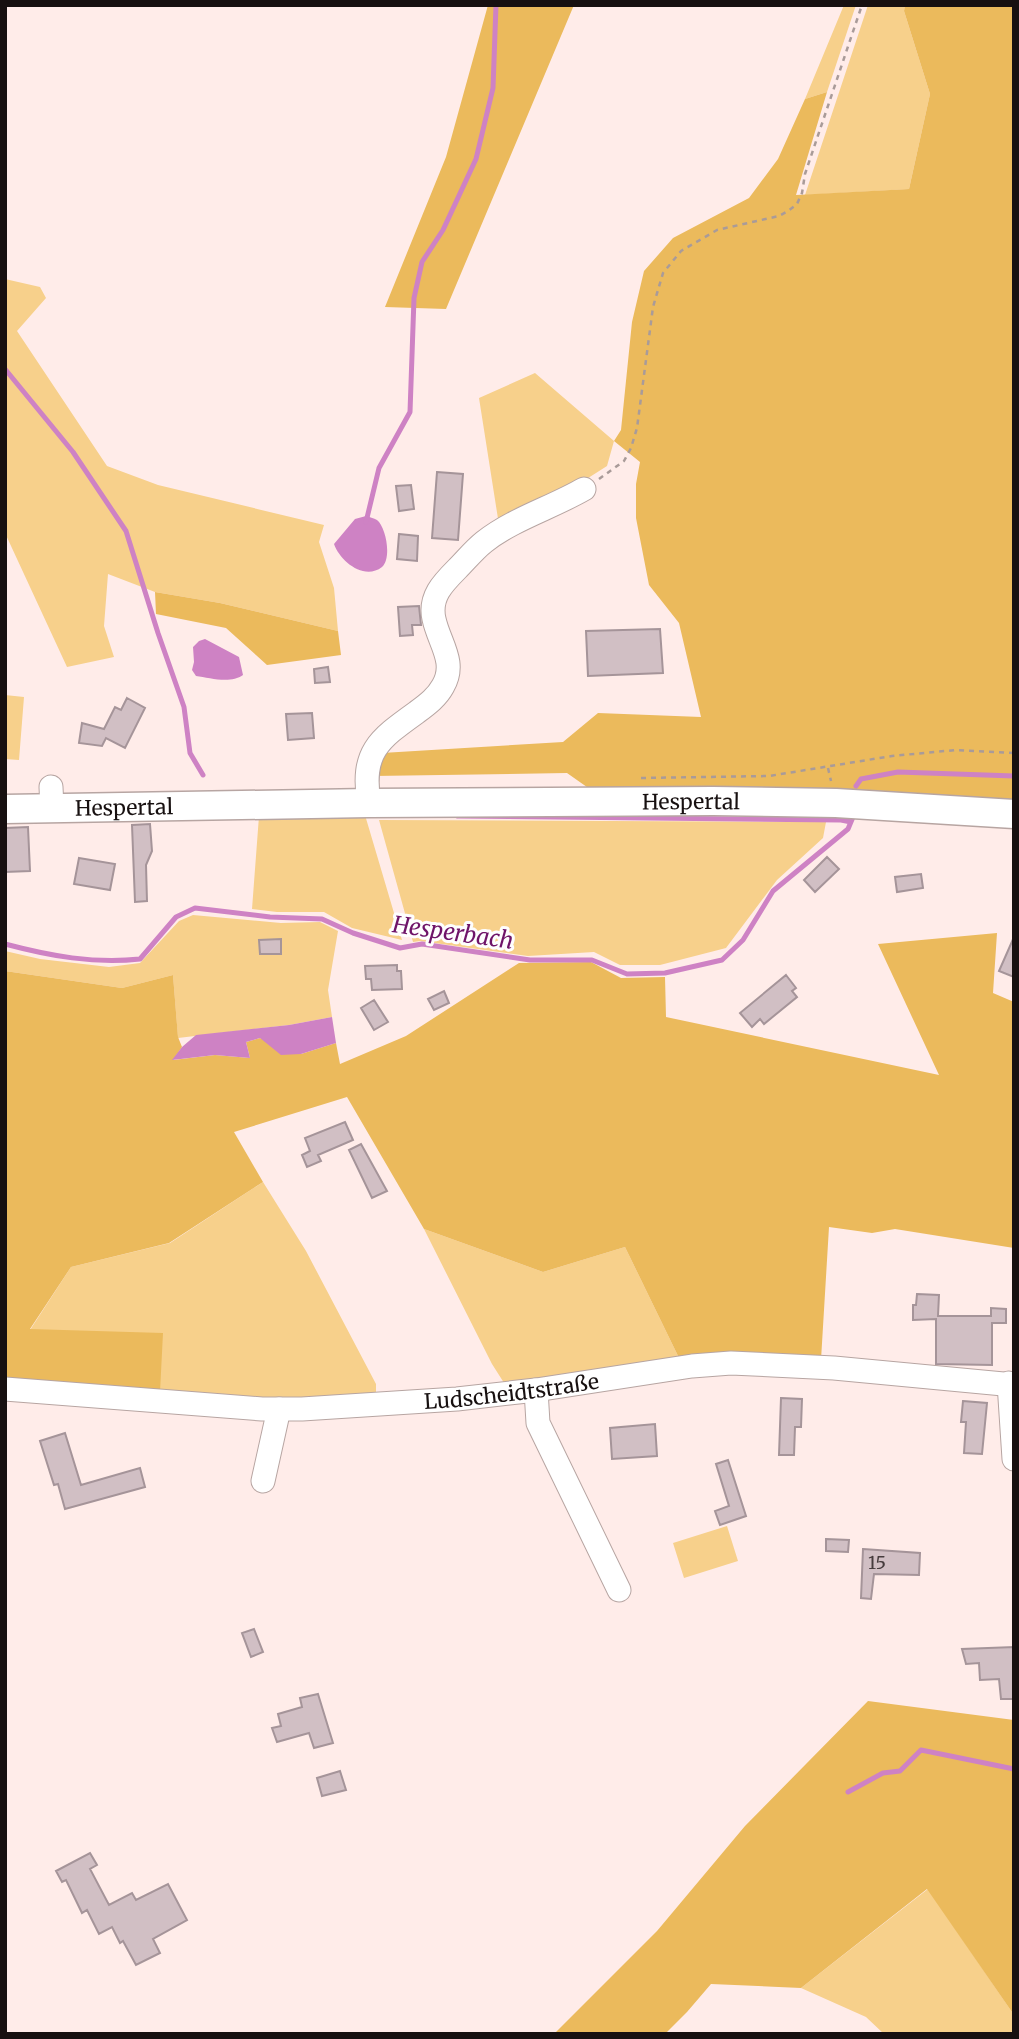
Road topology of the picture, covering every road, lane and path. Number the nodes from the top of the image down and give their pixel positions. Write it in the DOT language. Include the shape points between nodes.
graph roads {
  1 [pos="862,5"];
  2 [pos="584,489"];
  3 [pos="1014,754"];
  4 [pos="629,778"];
  5 [pos="369,803"];
  6 [pos="5,809"];
  7 [pos="1014,814"];
  8 [pos="1011,1384"];
  9 [pos="5,1388"];
  10 [pos="536,1390"];
  11 [pos="279,1409"];
  12 [pos="1014,1459"];
  13 [pos="263,1481"];
  14 [pos="619,1590"];
  1 -- 2 [label="path" via="797,204 779,216 717,230 681,251 663,273 653,307 631,448 624,461"];
  2 -- 5 [label="street" via="483,543 438,590 434,619 449,671 432,701 388,733 374,751 365,780"];
  3 -- 4 [label="path" via="956,750 769,776"];
  5 -- 6 [label="main road, Hespertal" via="51,798"];
  5 -- 7 [label="main road, Hespertal" via="809,803"];
  8 -- 10 [label="street, Ludscheidtstraße" via="731,1363"];
  8 -- 12 [label="street"];
  9 -- 11 [label="street, Ludscheidtstraße"];
  10 -- 11 [label="street, Ludscheidtstraße"];
  10 -- 14 [label="street" via="538,1423"];
  11 -- 13 [label="street"];
}
